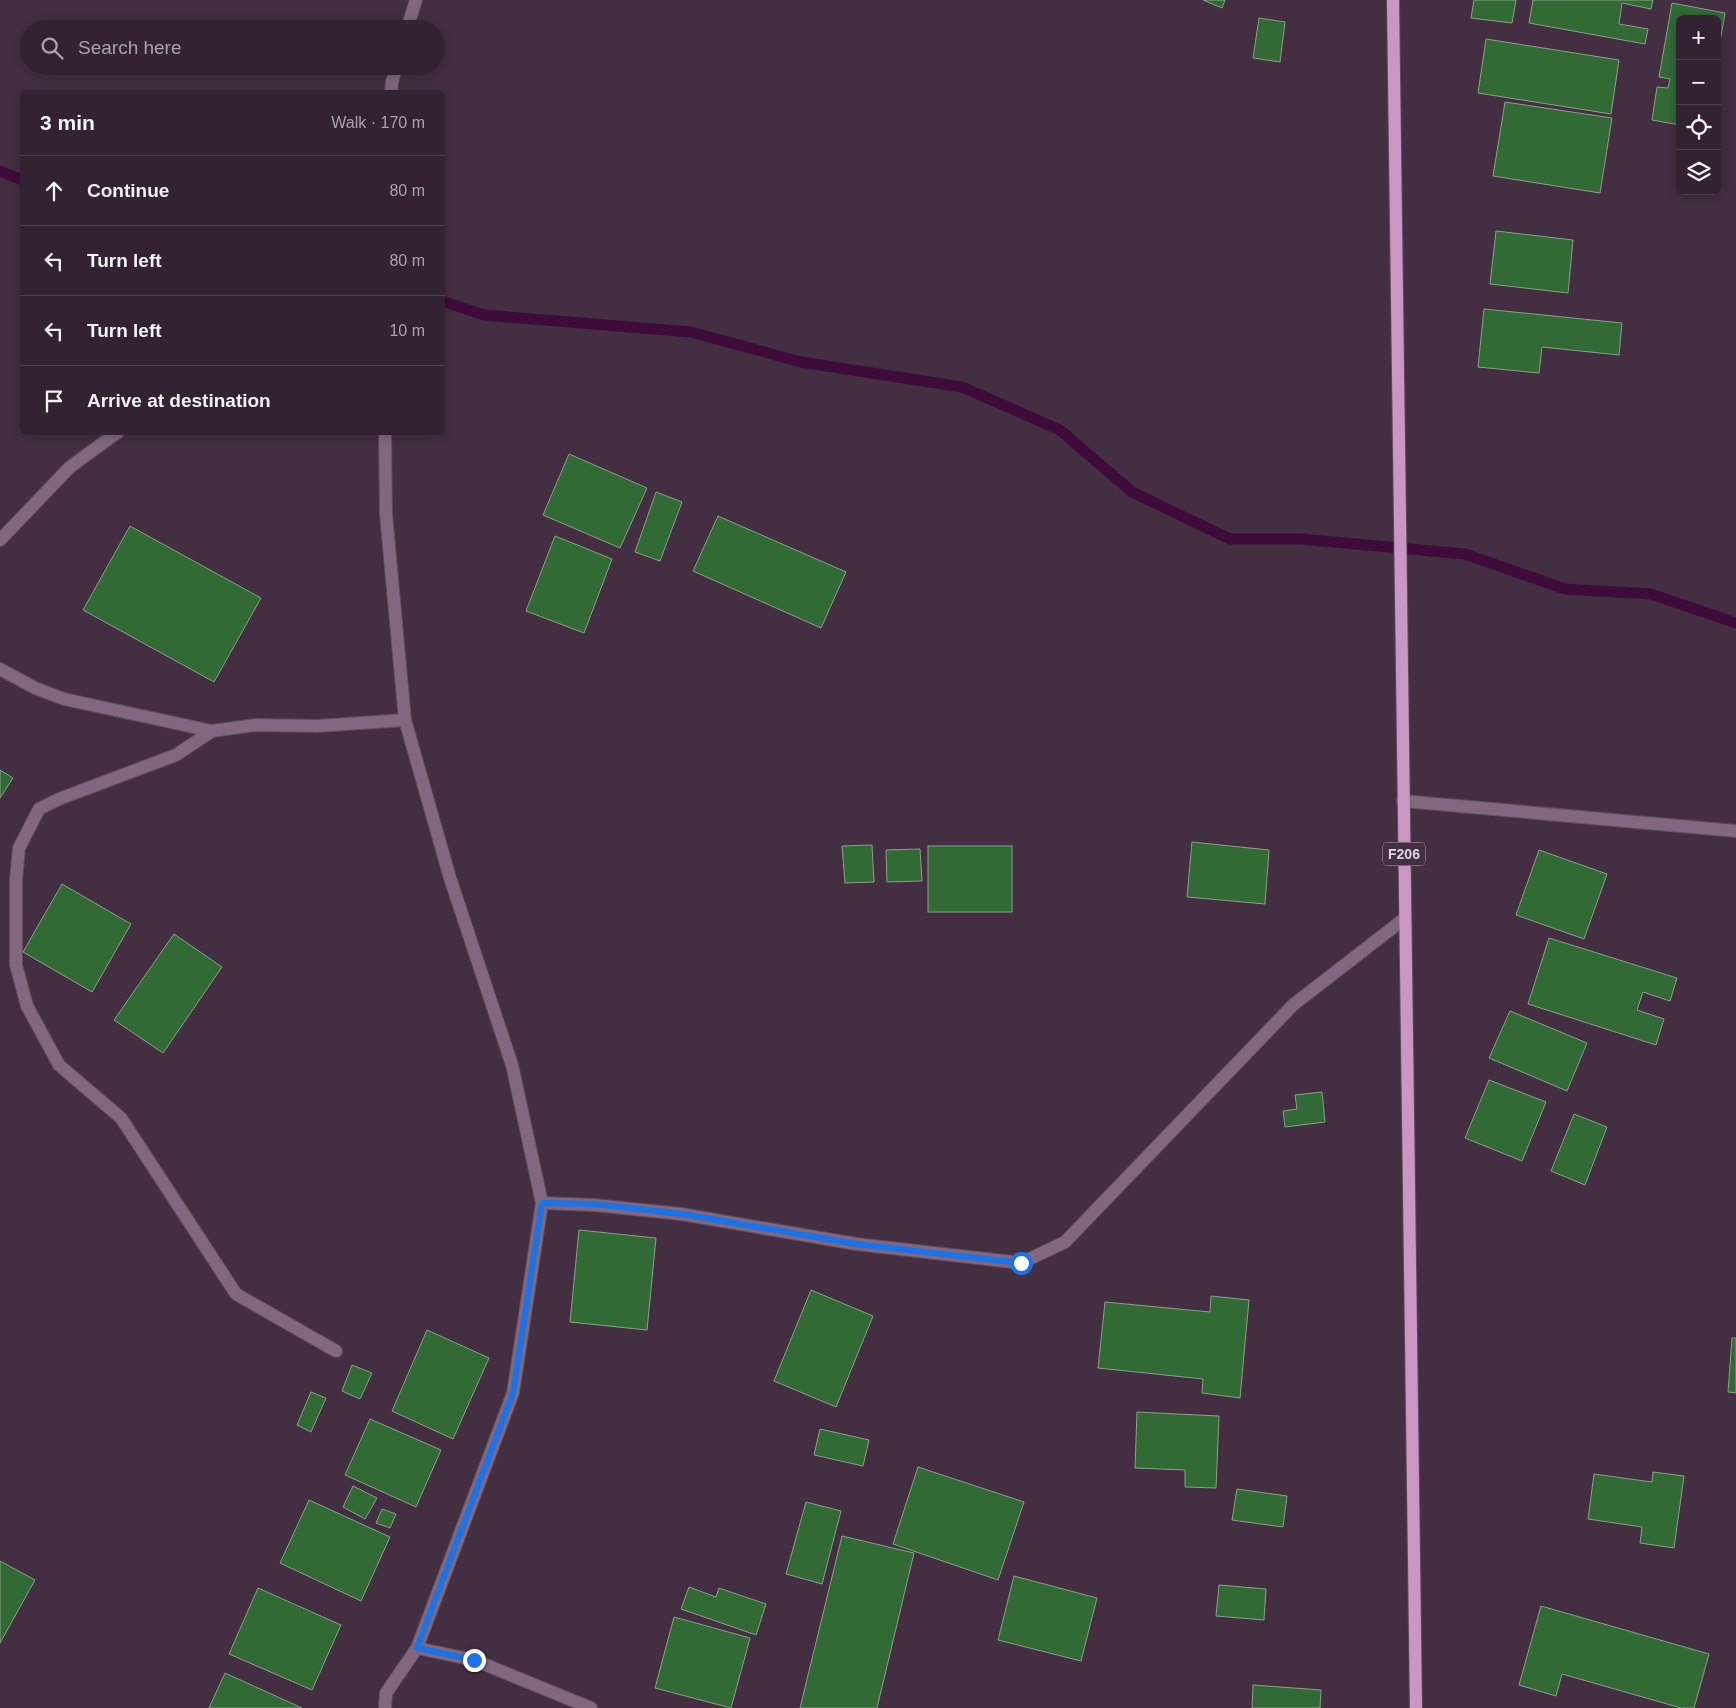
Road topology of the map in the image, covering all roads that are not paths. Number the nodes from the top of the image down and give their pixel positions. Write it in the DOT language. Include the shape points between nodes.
graph roads {
  1 [pos="416,0"];
  2 [pos="1393,0"];
  3 [pos="410,20"];
  4 [pos="395,75"];
  5 [pos="391,90"];
  6 [pos="114,435"];
  7 [pos="385,435"];
  8 [pos="0,540"];
  9 [pos="0,669"];
  10 [pos="405,720"];
  11 [pos="212,731"];
  12 [pos="1403,802"];
  13 [pos="1736,831"];
  14 [pos="1404,919"];
  15 [pos="542,1203"];
  16 [pos="336,1351"];
  17 [pos="417,1648"];
  18 [pos="385,1708"];
  19 [pos="591,1708"];
  20 [pos="1416,1708"];
  1 -- 3 [label="street"];
  2 -- 12 [label="main road, F206"];
  4 -- 5 [label="street"];
  6 -- 8 [label="street" via="70,466"];
  7 -- 10 [label="street" via="386,514"];
  9 -- 11 [label="street" via="64,700"];
  10 -- 11 [label="street" via="317,726 256,725"];
  10 -- 15 [label="street" via="450,878 512,1065"];
  11 -- 16 [label="street" via="176,755 59,799 39,810 19,848 16,965 26,1006 59,1065 122,1118 236,1294"];
  12 -- 13 [label="street"];
  12 -- 14 [label="main road, F206"];
  14 -- 15 [label="street" via="1293,1005 1065,1242 1021,1263 856,1244 682,1214 594,1204"];
  14 -- 20 [label="main road, F206"];
  15 -- 17 [label="street" via="513,1393"];
  17 -- 18 [label="street" via="386,1693"];
  17 -- 19 [label="street" via="474,1660"];
}
